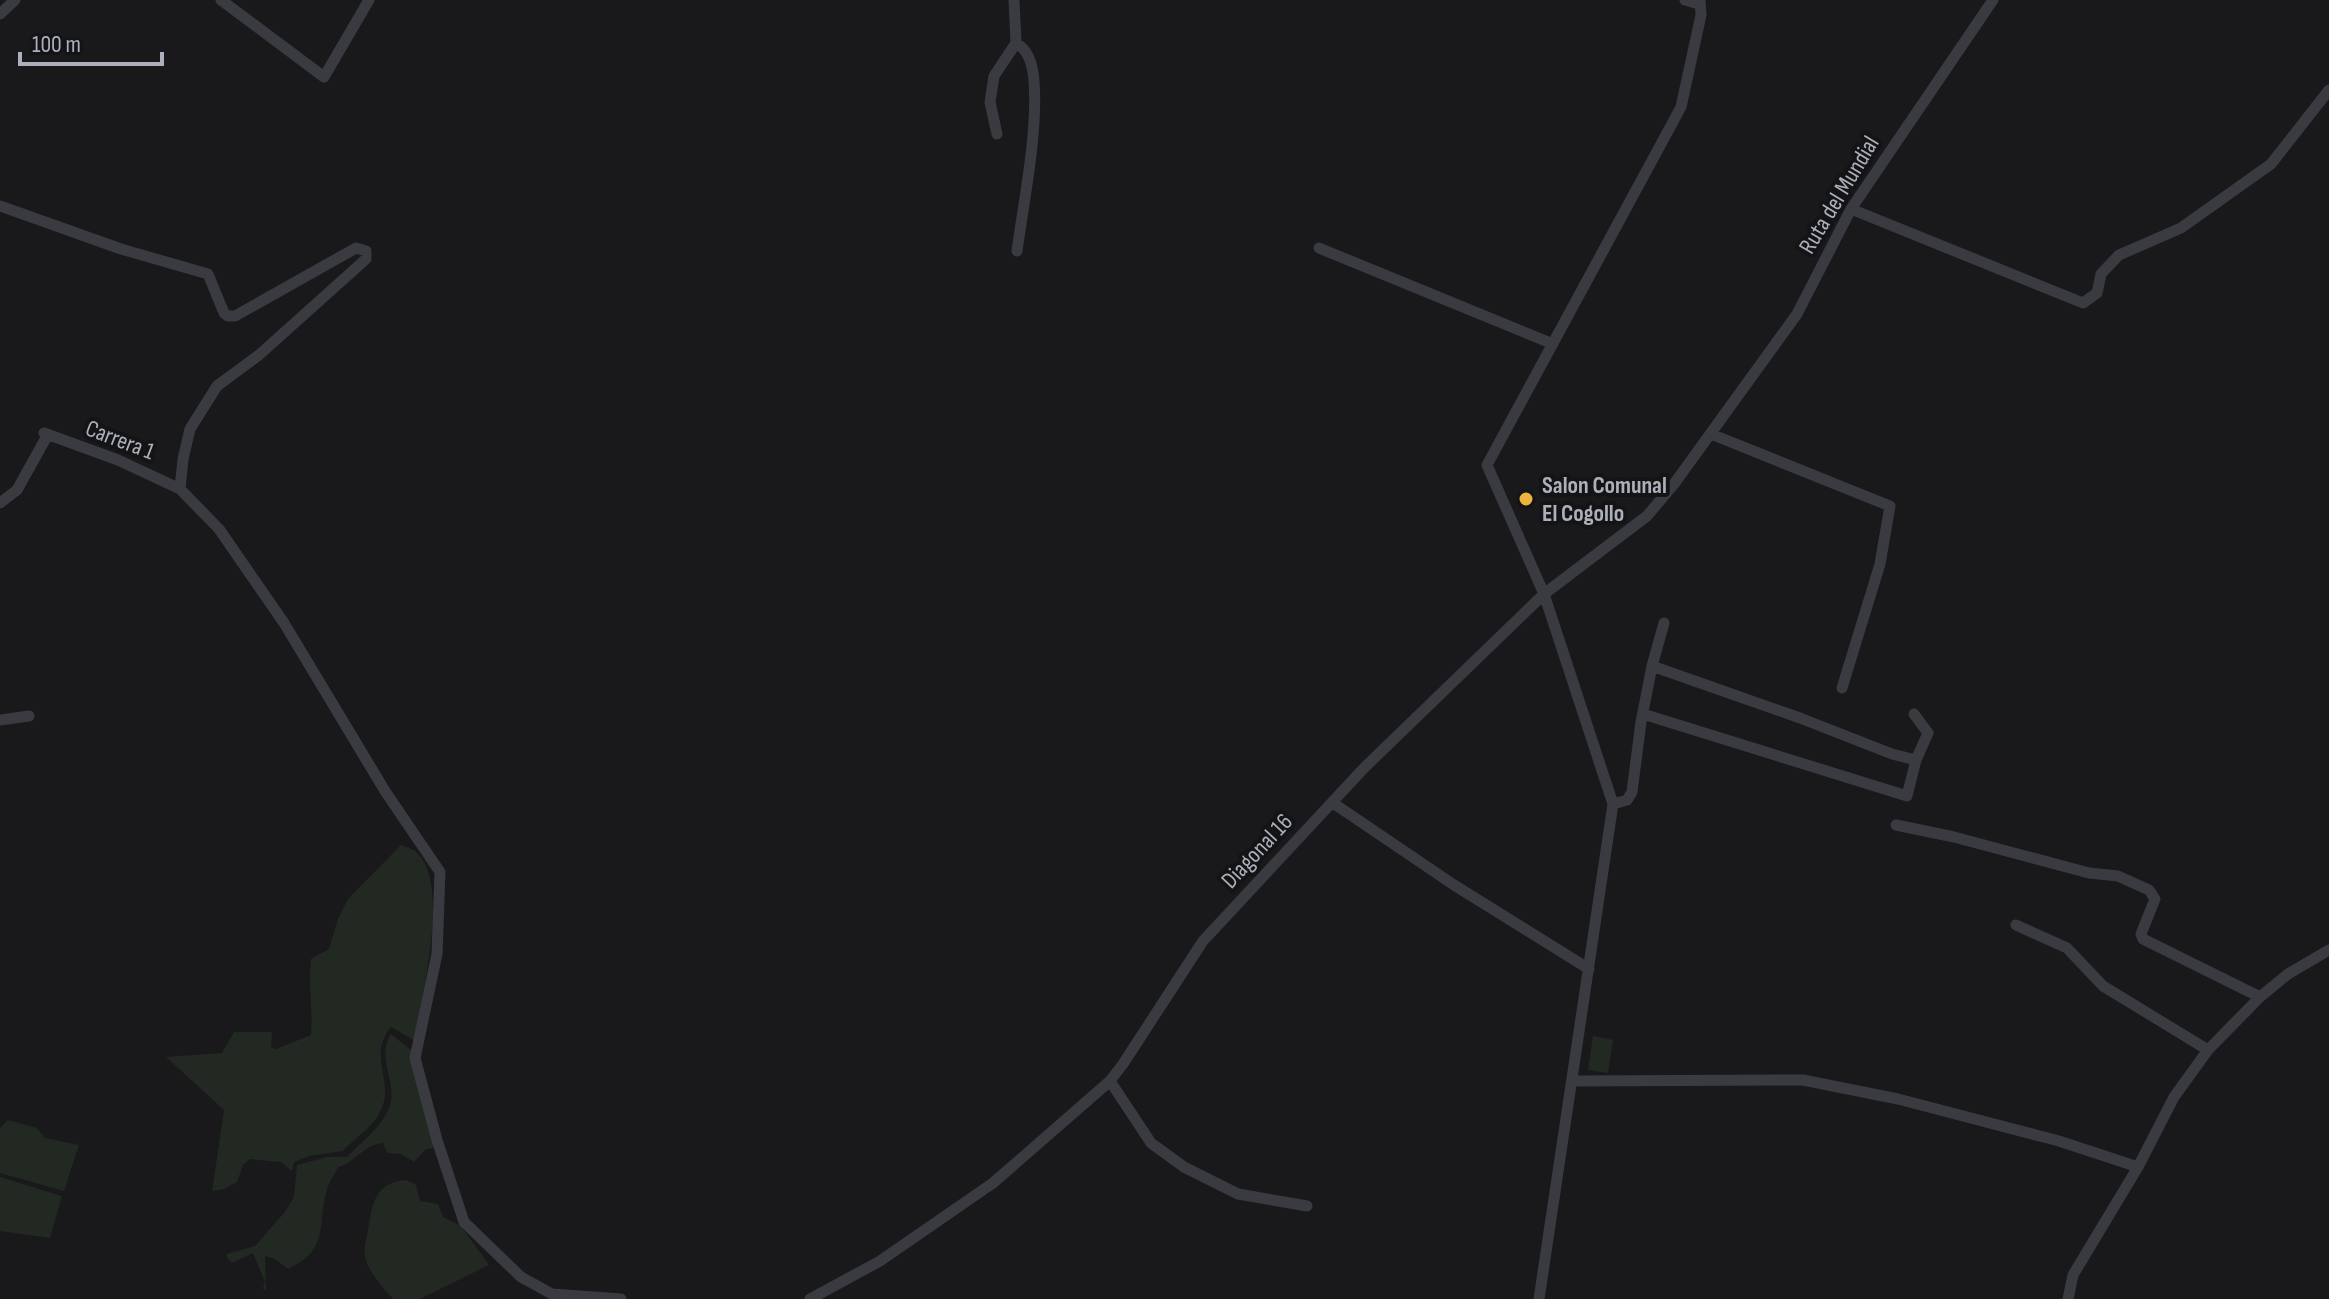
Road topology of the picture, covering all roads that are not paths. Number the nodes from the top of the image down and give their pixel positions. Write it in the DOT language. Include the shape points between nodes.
graph roads {
  1 [pos="15,0"];
  2 [pos="221,0"];
  3 [pos="369,0"];
  4 [pos="1014,0"];
  5 [pos="1685,0"];
  6 [pos="1993,0"];
  7 [pos="1700,2"];
  8 [pos="0,14"];
  9 [pos="1016,43"];
  10 [pos="2329,90"];
  11 [pos="997,134"];
  12 [pos="0,206"];
  13 [pos="1851,209"];
  14 [pos="1319,248"];
  15 [pos="1017,251"];
  16 [pos="1553,344"];
  17 [pos="1726,413"];
  18 [pos="1711,434"];
  19 [pos="180,489"];
  20 [pos="0,503"];
  21 [pos="1544,594"];
  22 [pos="1664,623"];
  23 [pos="1652,666"];
  24 [pos="1842,688"];
  25 [pos="1643,714"];
  26 [pos="1914,714"];
  27 [pos="29,716"];
  28 [pos="0,720"];
  29 [pos="1916,760"];
  30 [pos="1333,803"];
  31 [pos="1613,804"];
  32 [pos="1896,825"];
  33 [pos="2016,925"];
  34 [pos="2329,950"];
  35 [pos="1589,969"];
  36 [pos="2260,997"];
  37 [pos="2208,1050"];
  38 [pos="1110,1081"];
  39 [pos="1573,1081"];
  40 [pos="2138,1167"];
  41 [pos="1307,1206"];
  42 [pos="621,1299"];
  43 [pos="810,1299"];
  44 [pos="1539,1299"];
  45 [pos="2068,1299"];
  1 -- 8 [label="street"];
  2 -- 3 [label="street" via="324,77"];
  4 -- 9 [label="street"];
  5 -- 7 [label="street"];
  6 -- 13 [label="street, Ruta del Mundial"];
  7 -- 16 [label="street" via="1681,107"];
  9 -- 11 [label="street" via="994,76 990,102"];
  9 -- 15 [label="street" via="1026,52 1034,83"];
  10 -- 13 [label="street" via="2271,164 2181,228 2119,255 2101,274 2097,293 2083,303"];
  12 -- 19 [label="street" via="208,274 228,316 356,248 366,251 366,259 217,386 190,429"];
  13 -- 17 [label="street, Ruta del Mundial" via="1797,314"];
  14 -- 16 [label="street"];
  16 -- 21 [label="street" via="1487,465"];
  17 -- 18 [label="street, Diagonal 16"];
  18 -- 21 [label="street, Diagonal 16" via="1647,516"];
  18 -- 24 [label="street" via="1890,506 1880,564"];
  19 -- 20 [label="street, Carrera 1" via="45,434 17,490"];
  19 -- 42 [label="street" via="219,529 284,623 440,872 437,954 415,1058 464,1222 521,1277 552,1294"];
  21 -- 30 [label="street, Diagonal 16"];
  21 -- 31 [label="street"];
  22 -- 23 [label="street"];
  23 -- 25 [label="street"];
  23 -- 29 [label="street"];
  25 -- 29 [label="street" via="1907,796"];
  25 -- 31 [label="street" via="1632,792 1627,800"];
  26 -- 29 [label="street" via="1928,733"];
  27 -- 28 [label="street"];
  30 -- 35 [label="street"];
  30 -- 38 [label="street, Diagonal 16" via="1203,941"];
  31 -- 35 [label="street"];
  32 -- 36 [label="street" via="2131,880 2155,899 2143,939"];
  33 -- 37 [label="street" via="2067,948 2103,986"];
  34 -- 36 [label="street"];
  35 -- 39 [label="street"];
  36 -- 37 [label="street"];
  37 -- 40 [label="street" via="2174,1097"];
  38 -- 41 [label="street" via="1151,1143 1184,1167 1238,1194"];
  38 -- 43 [label="street, Diagonal 16" via="993,1183 880,1261"];
  39 -- 40 [label="street" via="1803,1080 1898,1099"];
  39 -- 44 [label="street"];
  40 -- 45 [label="street" via="2073,1275"];
}
